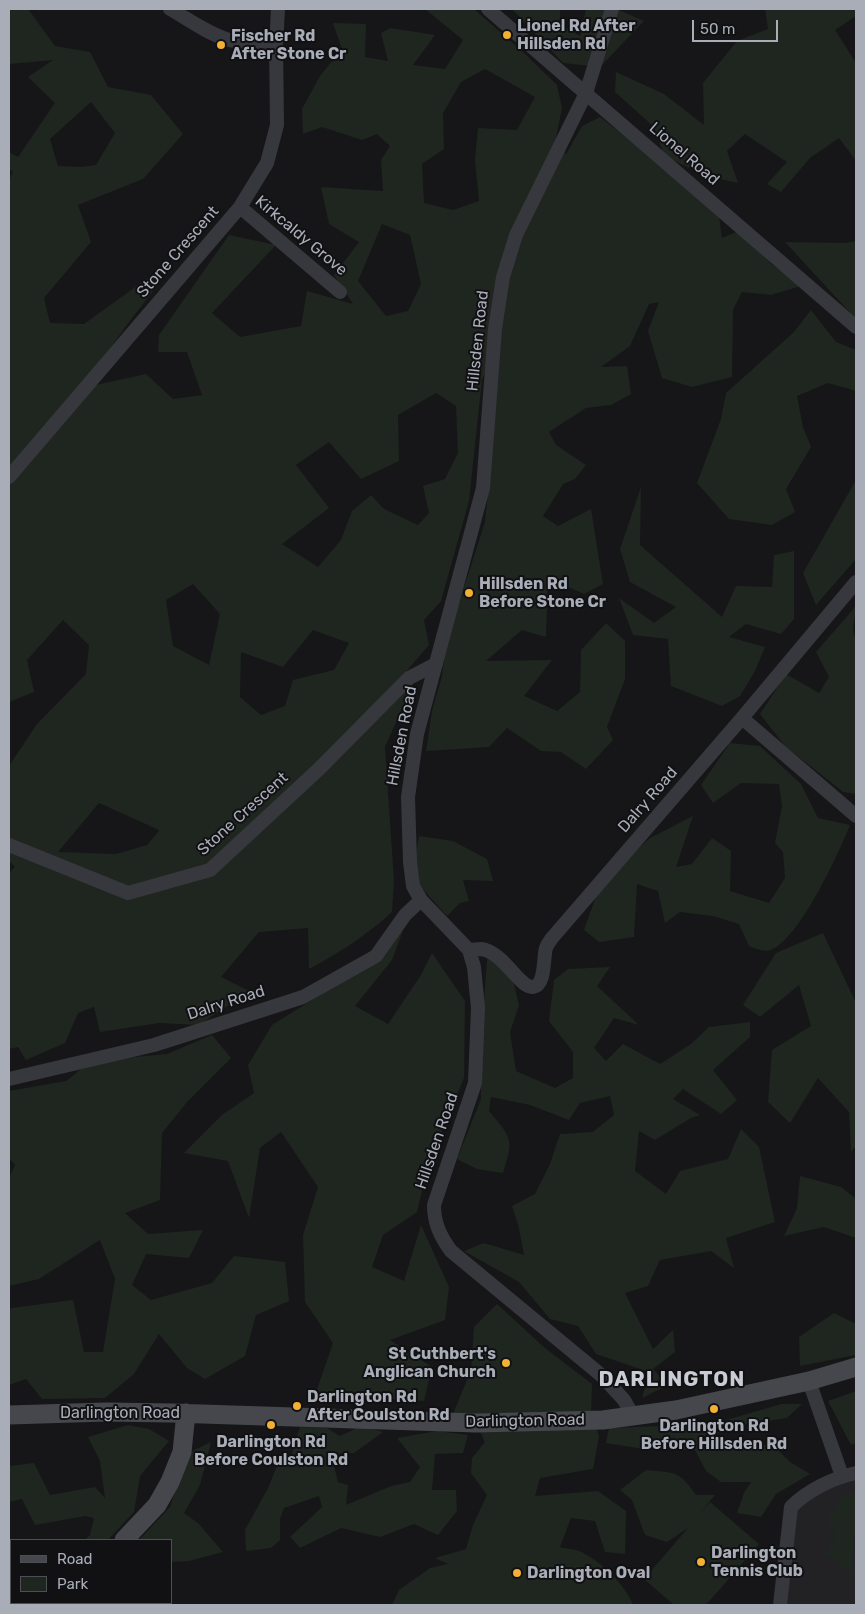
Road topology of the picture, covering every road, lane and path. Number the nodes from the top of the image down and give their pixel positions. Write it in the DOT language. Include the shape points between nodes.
graph roads {
  1 [pos="170,9"];
  2 [pos="278,9"];
  3 [pos="488,9"];
  4 [pos="612,9"];
  5 [pos="276,44"];
  6 [pos="586,93"];
  7 [pos="240,207"];
  8 [pos="340,292"];
  9 [pos="856,327"];
  10 [pos="9,477"];
  11 [pos="856,582"];
  12 [pos="436,664"];
  13 [pos="742,718"];
  14 [pos="856,816"];
  15 [pos="9,845"];
  16 [pos="421,900"];
  17 [pos="469,950"];
  18 [pos="9,1079"];
  19 [pos="856,1367"];
  20 [pos="810,1381"];
  21 [pos="179,1413"];
  22 [pos="9,1415"];
  23 [pos="633,1416"];
  24 [pos="849,1474"];
  25 [pos="125,1539"];
  26 [pos="780,1605"];
  1 -- 5 [label="street" via="227,40"];
  2 -- 5 [label="street, Stone Crescent"];
  3 -- 6 [label="street, Lionel Road"];
  4 -- 6 [label="street, Hillsden Road"];
  5 -- 7 [label="street, Stone Crescent" via="277,125 267,163"];
  6 -- 9 [label="street, Lionel Road"];
  6 -- 12 [label="street, Hillsden Road" via="516,235 503,278 494,328 483,488"];
  7 -- 8 [label="street, Kirkcaldy Grove"];
  7 -- 10 [label="street, Stone Crescent"];
  11 -- 13 [label="street, Dalry Road"];
  12 -- 15 [label="street, Stone Crescent" via="409,678 320,768 210,870 128,893"];
  12 -- 16 [label="street, Hillsden Road" via="417,734 408,797 413,886"];
  13 -- 14 [label="street"];
  13 -- 17 [label="street, Dalry Road" via="552,938 545,949 542,976 536,986 526,985 494,954 481,949"];
  16 -- 17 [label="street, Hillsden Road"];
  16 -- 18 [label="street, Dalry Road" via="405,915 376,956 303,997 154,1044"];
  17 -- 23 [label="street, Hillsden Road" via="478,1008 475,1084 434,1205 436,1225 451,1250 601,1375 624,1400"];
  19 -- 20 [label="street, Darlington Road"];
  20 -- 23 [label="street, Darlington Road"];
  20 -- 24 [label="street"];
  21 -- 22 [label="street, Darlington Road"];
  21 -- 23 [label="street, Darlington Road" via="476,1423 603,1420"];
  21 -- 25 [label="street" via="182,1452 170,1482 157,1505"];
  24 -- 26 [label="street" via="800,1498 791,1507"];
}
